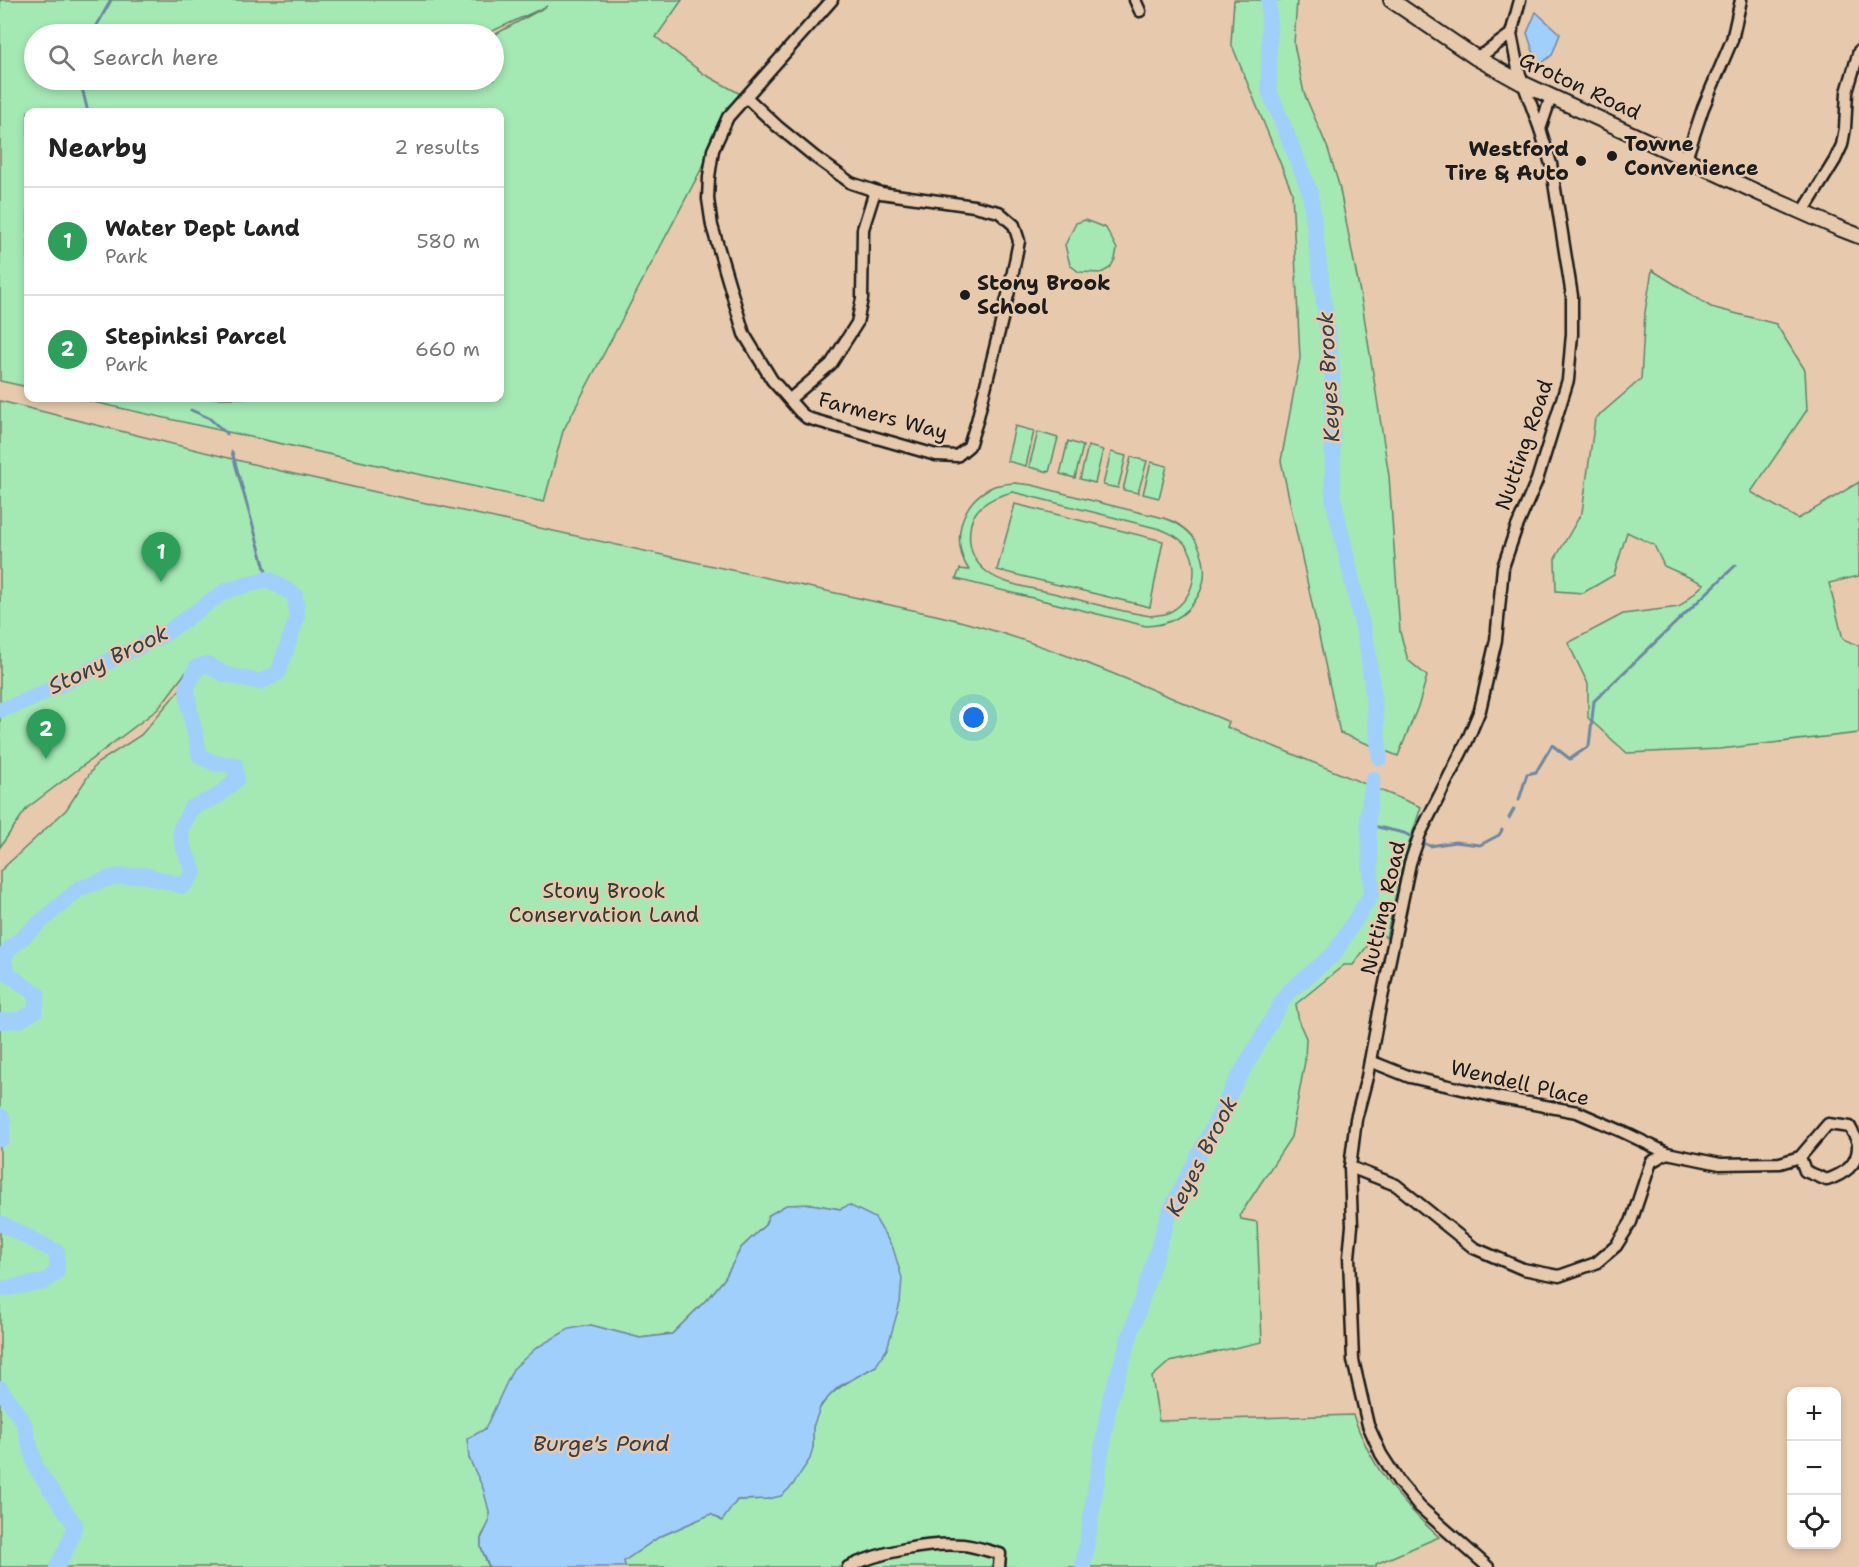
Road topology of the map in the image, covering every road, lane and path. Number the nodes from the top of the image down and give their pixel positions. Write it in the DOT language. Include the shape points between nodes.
graph roads {
  1 [pos="832,0"];
  2 [pos="1135,0"];
  3 [pos="1391,0"];
  4 [pos="1520,0"];
  5 [pos="1741,0"];
  6 [pos="1140,11"];
  7 [pos="1511,34"];
  8 [pos="1859,51"];
  9 [pos="1475,57"];
  10 [pos="1522,83"];
  11 [pos="746,97"];
  12 [pos="1551,97"];
  13 [pos="1540,129"];
  14 [pos="1686,159"];
  15 [pos="875,190"];
  16 [pos="1803,212"];
  17 [pos="1859,236"];
  18 [pos="790,399"];
  19 [pos="1370,1061"];
  20 [pos="1667,1153"];
  21 [pos="1800,1157"];
  22 [pos="1350,1167"];
  23 [pos="848,1567"];
  24 [pos="999,1567"];
  25 [pos="1488,1567"];
  1 -- 11 [label="street, Farmers Way"];
  2 -- 6 [label="street"];
  3 -- 9 [label="main road, Groton Road"];
  4 -- 7 [label="street"];
  5 -- 14 [label="street" via="1732,40"];
  7 -- 9 [label="street"];
  7 -- 10 [label="street, Nutting Road"];
  8 -- 16 [label="street" via="1847,92 1842,145"];
  9 -- 10 [label="main road, Groton Road"];
  10 -- 12 [label="main road, Groton Road"];
  10 -- 13 [label="street, Nutting Road"];
  11 -- 15 [label="street" via="851,183"];
  11 -- 18 [label="street, Farmers Way" via="728,117 713,150 710,214 744,334 772,380"];
  12 -- 13 [label="street"];
  12 -- 14 [label="main road, Groton Road"];
  13 -- 19 [label="street, Nutting Road" via="1551,164 1572,296 1568,380 1537,480 1503,567 1496,640 1480,710 1410,863"];
  14 -- 16 [label="main road, Groton Road"];
  15 -- 18 [label="street" via="863,229 862,299 857,323 831,364"];
  15 -- 18 [label="street, Farmers Way" via="999,212 1014,225 1019,241 1010,287 969,446 957,456 936,455 807,417"];
  16 -- 17 [label="main road, Groton Road"];
  19 -- 20 [label="street, Wendell Place" via="1410,1077 1577,1112"];
  19 -- 22 [label="street, Nutting Road" via="1356,1119"];
  20 -- 21 [label="street, Wendell Place" via="1720,1164 1780,1163"];
  20 -- 22 [label="street" via="1651,1162 1631,1222 1616,1246 1596,1263 1559,1276 1523,1269 1474,1248 1396,1185"];
  21 -- 21 [label="street" via="1828,1125 1850,1126 1858,1144 1856,1158 1847,1173 1827,1180 1804,1171"];
  22 -- 25 [label="street, Nutting Road" via="1353,1360 1368,1425 1381,1454 1420,1507"];
  23 -- 24 [label="street" via="916,1548 962,1545 1000,1554"];
}
